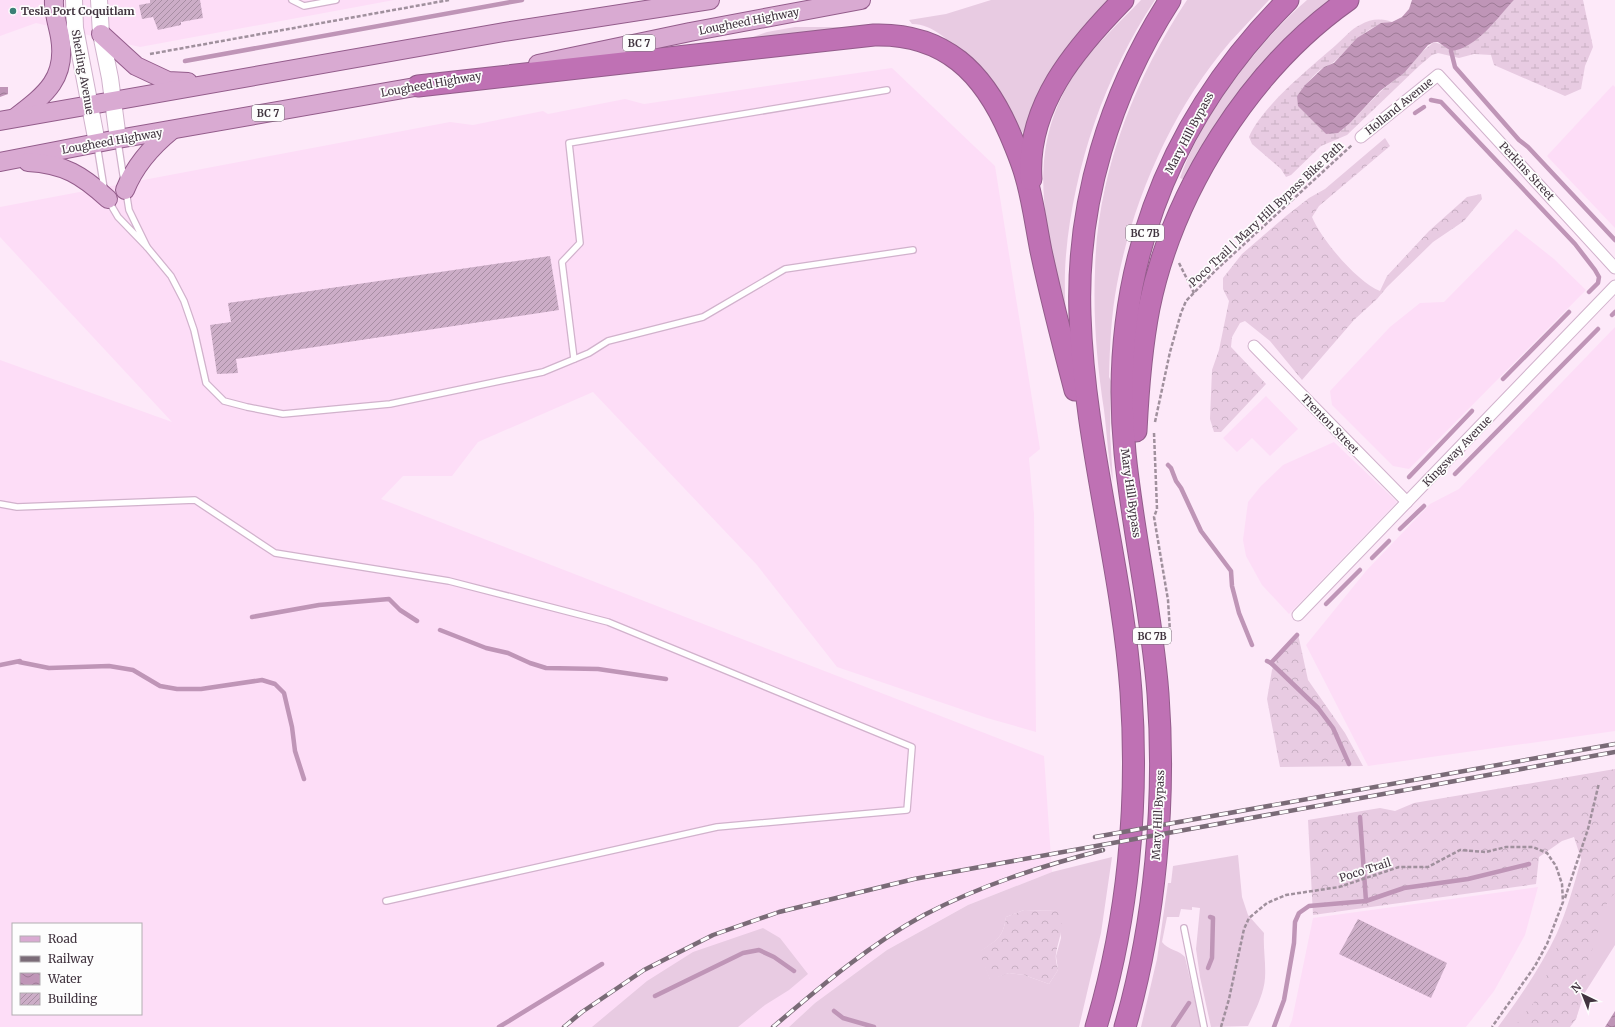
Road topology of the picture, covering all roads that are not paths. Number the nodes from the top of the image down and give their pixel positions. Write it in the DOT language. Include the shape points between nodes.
graph roads {
  1 [pos="54,0"];
  2 [pos="74,0"];
  3 [pos="99,0"];
  4 [pos="292,0"];
  5 [pos="336,0"];
  6 [pos="693,0"];
  7 [pos="710,0"];
  8 [pos="861,0"];
  9 [pos="1123,0"];
  10 [pos="1170,0"];
  11 [pos="1288,0"];
  12 [pos="1348,0"];
  13 [pos="643,11"];
  14 [pos="102,34"];
  15 [pos="1438,75"];
  16 [pos="215,83"];
  17 [pos="418,86"];
  18 [pos="887,90"];
  19 [pos="113,101"];
  20 [pos="90,105"];
  21 [pos="7,120"];
  22 [pos="172,130"];
  23 [pos="1361,137"];
  24 [pos="118,139"];
  25 [pos="97,143"];
  26 [pos="3,161"];
  27 [pos="125,190"];
  28 [pos="108,199"];
  29 [pos="1033,206"];
  30 [pos="146,247"];
  31 [pos="913,250"];
  32 [pos="1615,268"];
  33 [pos="1615,286"];
  34 [pos="1254,346"];
  35 [pos="574,359"];
  36 [pos="1104,496"];
  37 [pos="1407,502"];
  38 [pos="0,504"];
  39 [pos="1132,506"];
  40 [pos="1298,615"];
  41 [pos="386,901"];
  42 [pos="1184,928"];
  43 [pos="1096,1027"];
  44 [pos="1125,1027"];
  45 [pos="1204,1027"];
  1 -- 21 [label="main road" via="62,62 55,80 37,100"];
  2 -- 20 [label="main road, Sherling Avenue" via="75,28"];
  3 -- 14 [label="main road"];
  4 -- 5 [label="lane" via="304,6"];
  6 -- 13 [label="main road"];
  7 -- 13 [label="main road"];
  8 -- 17 [label="main road, Lougheed Highway / BC 7"];
  9 -- 29 [label="highway" via="1073,55 1057,78 1045,103 1039,118 1032,153"];
  10 -- 36 [label="highway, BC 7B" via="1132,68 1112,114 1095,172 1084,229 1080,285 1081,342 1087,397"];
  11 -- 39 [label="highway, Mary Hill Bypass / BC 7B" via="1253,36 1204,102 1176,154 1146,228 1128,306 1123,361 1123,416"];
  12 -- 39 [label="highway" via="1300,40 1249,97 1213,149 1178,218 1168,242 1149,307 1141,352"];
  13 -- 16 [label="main road" via="504,32"];
  14 -- 16 [label="main road" via="136,66 168,81"];
  14 -- 19 [label="main road"];
  15 -- 23 [label="street, Holland Avenue"];
  15 -- 32 [label="street, Perkins Street"];
  16 -- 19 [label="main road"];
  17 -- 22 [label="main road, Lougheed Highway / BC 7"];
  17 -- 29 [label="highway" via="849,37 889,34 914,38 956,58 983,85 1000,114 1020,159"];
  18 -- 35 [label="lane" via="569,144 580,243 562,262"];
  19 -- 20 [label="main road"];
  19 -- 24 [label="main road"];
  20 -- 21 [label="main road"];
  20 -- 25 [label="main road, Sherling Avenue"];
  22 -- 24 [label="main road, Lougheed Highway / BC 7"];
  22 -- 27 [label="main road" via="151,148 131,176"];
  24 -- 25 [label="main road, Lougheed Highway / BC 7"];
  24 -- 27 [label="lane"];
  25 -- 26 [label="main road, Lougheed Highway / BC 7"];
  25 -- 28 [label="lane" via="102,181"];
  26 -- 28 [label="main road" via="60,166 92,184"];
  27 -- 30 [label="lane" via="129,210"];
  28 -- 30 [label="lane" via="118,217"];
  29 -- 36 [label="highway" via="1052,300"];
  30 -- 35 [label="lane" via="171,276 184,301 194,330 206,383 224,401 284,414 390,404 543,372"];
  31 -- 35 [label="lane" via="785,269 703,317 608,341"];
  33 -- 37 [label="street, Kingsway Avenue"];
  34 -- 37 [label="street, Trenton Street"];
  36 -- 43 [label="highway, BC 7B" via="1131,691 1133,797 1127,870 1117,936"];
  37 -- 40 [label="street, Kingsway Avenue"];
  38 -- 41 [label="lane" via="17,507 195,500 275,553 449,581 608,622 912,747 907,810 716,827"];
  39 -- 44 [label="highway, Mary Hill Bypass / BC 7B" via="1152,632 1158,696 1160,800 1155,866 1144,941"];
  42 -- 45 [label="lane"];
}
